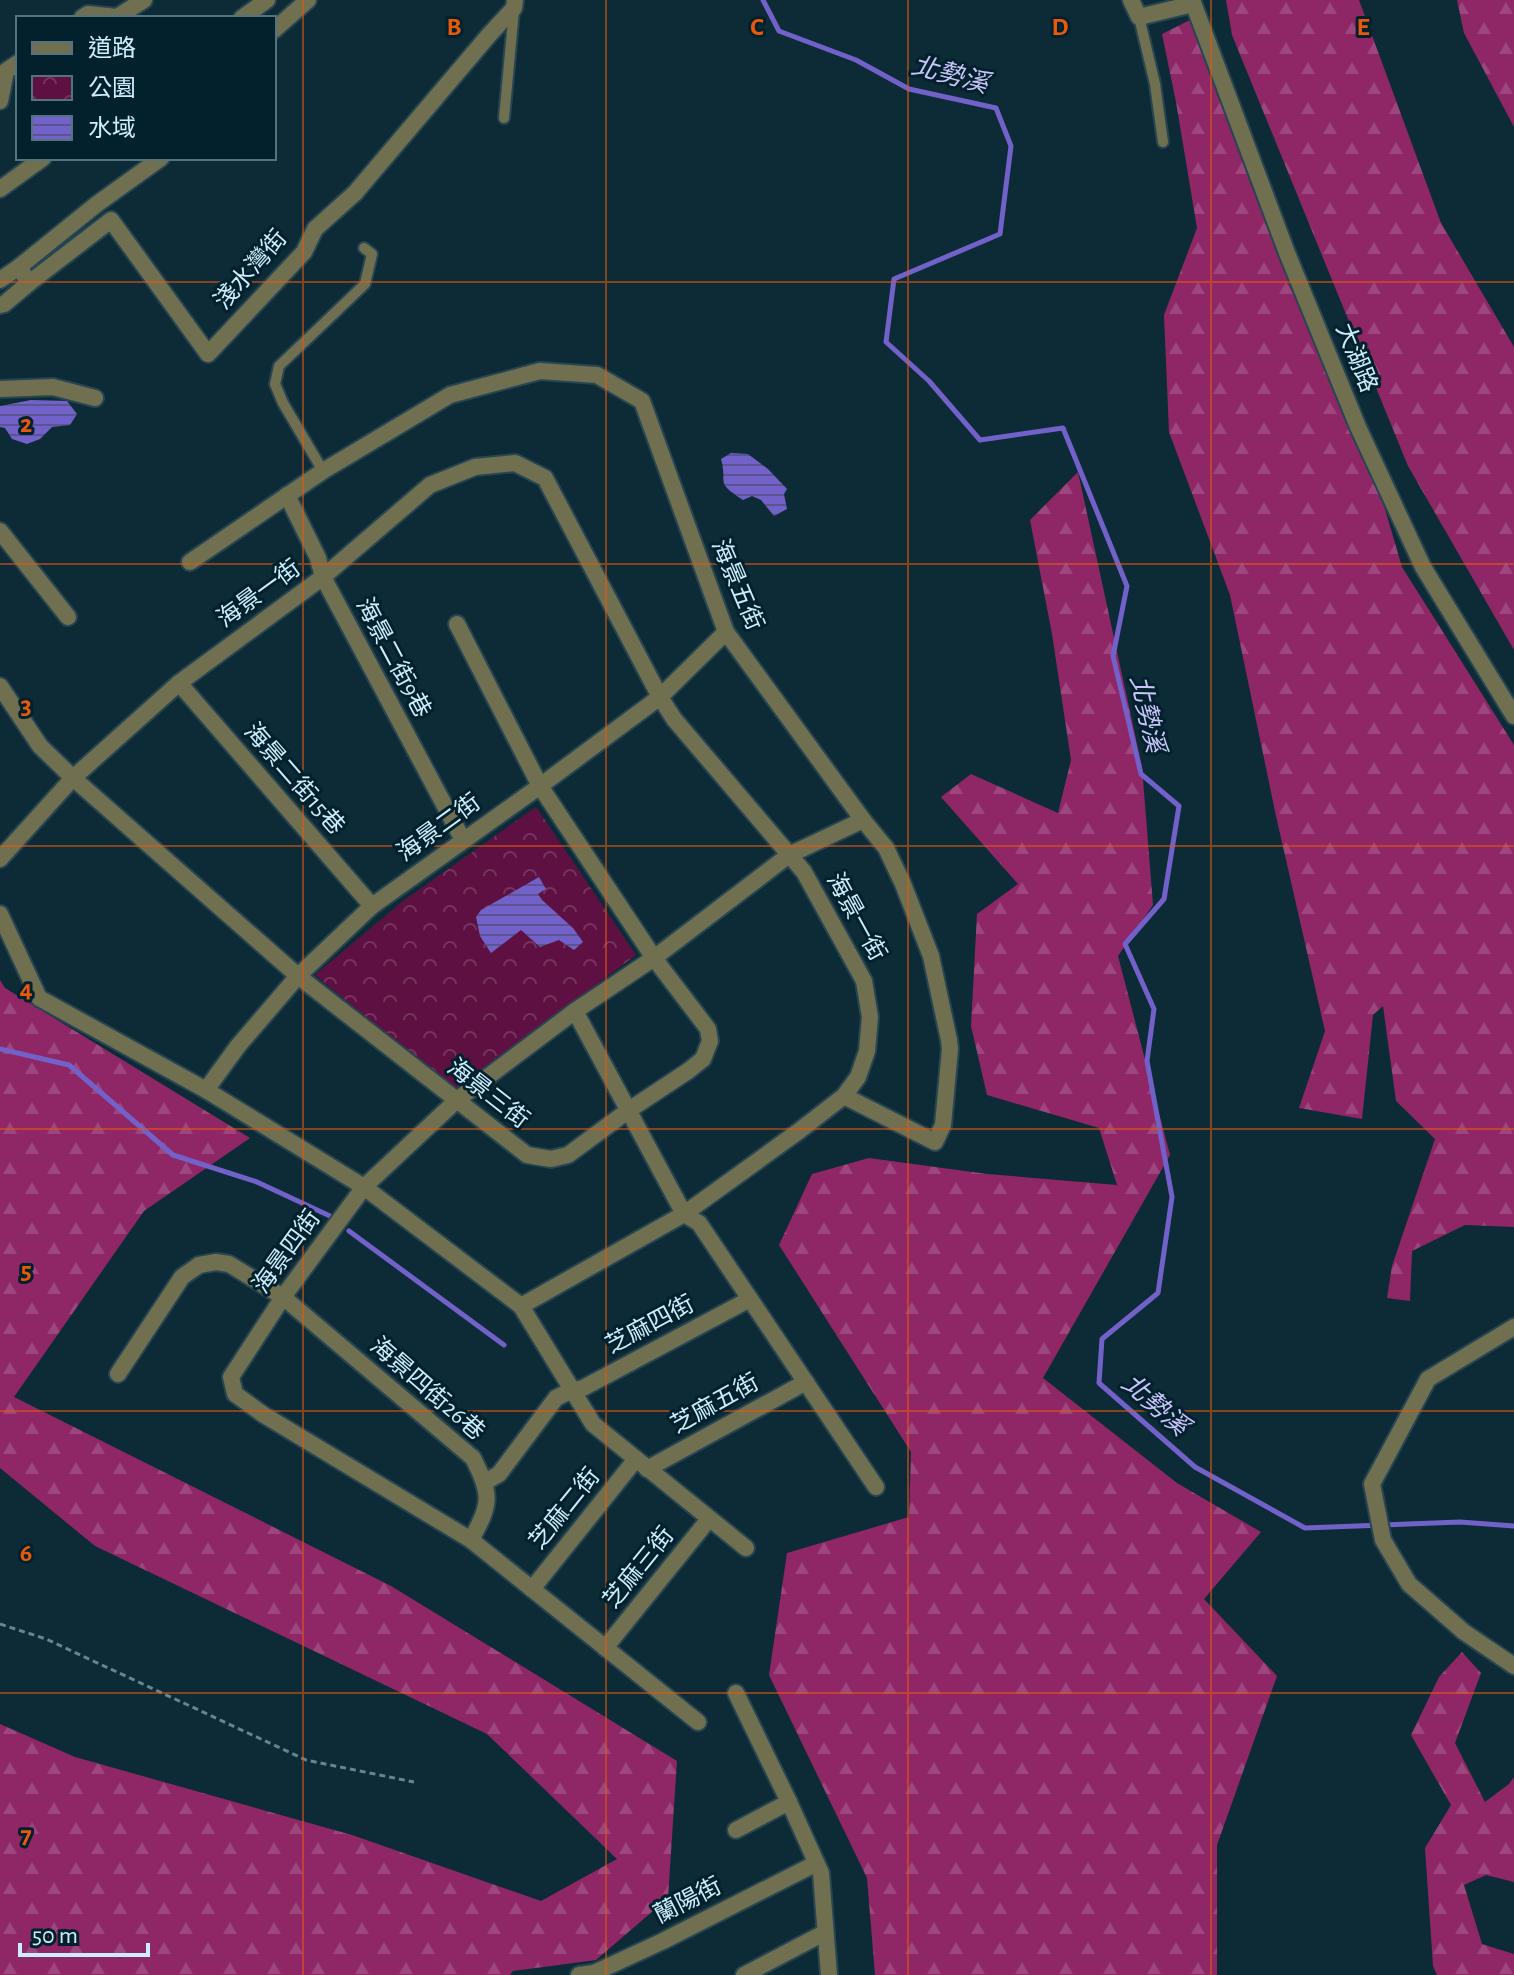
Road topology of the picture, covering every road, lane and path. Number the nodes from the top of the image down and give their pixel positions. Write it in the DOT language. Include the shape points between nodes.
graph roads {
  1 [pos="144,0"];
  2 [pos="267,0"];
  3 [pos="308,0"];
  4 [pos="1131,0"];
  5 [pos="1193,2"];
  6 [pos="515,4"];
  7 [pos="85,16"];
  8 [pos="107,16"];
  9 [pos="119,16"];
  10 [pos="245,16"];
  11 [pos="1139,17"];
  12 [pos="276,28"];
  13 [pos="16,64"];
  14 [pos="0,101"];
  15 [pos="504,118"];
  16 [pos="1163,142"];
  17 [pos="40,160"];
  18 [pos="158,160"];
  19 [pos="0,189"];
  20 [pos="364,248"];
  21 [pos="19,267"];
  22 [pos="0,280"];
  23 [pos="29,283"];
  24 [pos="0,305"];
  25 [pos="0,389"];
  26 [pos="95,398"];
  27 [pos="323,471"];
  28 [pos="287,495"];
  29 [pos="0,531"];
  30 [pos="190,562"];
  31 [pos="323,577"];
  32 [pos="68,617"];
  33 [pos="457,624"];
  34 [pos="726,632"];
  35 [pos="179,683"];
  36 [pos="0,686"];
  37 [pos="660,697"];
  38 [pos="1514,716"];
  39 [pos="73,778"];
  40 [pos="540,786"];
  41 [pos="863,820"];
  42 [pos="463,840"];
  43 [pos="789,855"];
  44 [pos="0,859"];
  45 [pos="372,906"];
  46 [pos="0,914"];
  47 [pos="654,958"];
  48 [pos="298,976"];
  49 [pos="575,1011"];
  50 [pos="206,1090"];
  51 [pos="844,1096"];
  52 [pos="457,1100"];
  53 [pos="629,1110"];
  54 [pos="364,1187"];
  55 [pos="684,1214"];
  56 [pos="283,1297"];
  57 [pos="750,1299"];
  58 [pos="521,1306"];
  59 [pos="1514,1327"];
  60 [pos="118,1374"];
  61 [pos="806,1382"];
  62 [pos="572,1390"];
  63 [pos="642,1464"];
  64 [pos="485,1482"];
  65 [pos="876,1487"];
  66 [pos="709,1519"];
  67 [pos="471,1540"];
  68 [pos="746,1548"];
  69 [pos="532,1589"];
  70 [pos="0,1624"];
  71 [pos="605,1648"];
  72 [pos="1514,1666"];
  73 [pos="736,1693"];
  74 [pos="698,1722"];
  75 [pos="414,1782"];
  76 [pos="789,1802"];
  77 [pos="736,1830"];
  78 [pos="815,1864"];
  79 [pos="824,1933"];
  80 [pos="579,1975"];
  81 [pos="744,1975"];
  82 [pos="829,1975"];
  1 -- 9 [label="street"];
  2 -- 10 [label="street"];
  3 -- 12 [label="street"];
  4 -- 11 [label="street"];
  5 -- 11 [label="street"];
  5 -- 38 [label="street, 大湖路" via="1358,427 1423,567"];
  6 -- 15 [label="lane"];
  6 -- 23 [label="street, 淺水灣街" via="355,193 315,229 304,252 208,354 111,220"];
  7 -- 8 [label="street"];
  11 -- 16 [label="lane"];
  13 -- 14 [label="street" via="6,71"];
  17 -- 19 [label="street"];
  18 -- 21 [label="street"];
  20 -- 27 [label="lane" via="372,254 365,284 279,366 275,384"];
  21 -- 22 [label="street"];
  21 -- 23 [label="street"];
  23 -- 24 [label="street"];
  25 -- 26 [label="street" via="53,387"];
  27 -- 28 [label="street, 海景五街"];
  27 -- 34 [label="street, 海景五街" via="450,395 540,371 597,375 642,401"];
  28 -- 30 [label="street, 海景五街"];
  28 -- 31 [label="street, 海景二街9巷"];
  29 -- 32 [label="street"];
  31 -- 35 [label="street, 海景一街"];
  31 -- 37 [label="street, 海景一街" via="430,485 475,467 515,463 545,478"];
  31 -- 42 [label="street, 海景二街9巷"];
  33 -- 40 [label="street, 海景三街"];
  34 -- 37 [label="street, 海景二街"];
  34 -- 41 [label="street, 海景五街"];
  35 -- 39 [label="street, 海景一街"];
  35 -- 45 [label="street, 海景二街15巷"];
  36 -- 39 [label="street, 海景三街" via="40,746"];
  37 -- 40 [label="street, 海景二街"];
  37 -- 43 [label="street, 海景一街"];
  39 -- 44 [label="street, 海景一街"];
  39 -- 48 [label="street, 海景三街"];
  40 -- 42 [label="street, 海景二街"];
  40 -- 47 [label="street, 海景三街"];
  41 -- 43 [label="street, 海景四街"];
  41 -- 51 [label="street, 海景五街" via="886,848 931,956 950,1049 943,1125 935,1142"];
  42 -- 45 [label="street, 海景二街"];
  43 -- 47 [label="street, 海景四街"];
  43 -- 51 [label="street, 海景一街" via="804,872 864,981 870,1017 867,1051"];
  45 -- 48 [label="street, 海景二街"];
  46 -- 50 [label="street" via="39,998"];
  47 -- 49 [label="street, 海景四街"];
  47 -- 53 [label="street, 海景三街" via="708,1029 710,1041 703,1059"];
  48 -- 50 [label="street, 海景二街"];
  48 -- 52 [label="street, 海景三街"];
  49 -- 52 [label="street, 海景四街"];
  49 -- 53 [label="street"];
  50 -- 54 [label="street"];
  51 -- 55 [label="street, 海景一街"];
  52 -- 53 [label="street, 海景三街" via="527,1155 551,1159 568,1155"];
  52 -- 54 [label="street, 海景四街"];
  53 -- 55 [label="street"];
  54 -- 56 [label="street, 海景四街"];
  54 -- 58 [label="street"];
  55 -- 57 [label="street" via="699,1223"];
  55 -- 58 [label="street, 海景一街"];
  56 -- 60 [label="street, 海景四街26巷" via="229,1264 199,1265 182,1277"];
  56 -- 64 [label="street, 海景四街26巷" via="473,1458"];
  56 -- 67 [label="street, 海景四街" via="231,1377 235,1394"];
  57 -- 61 [label="street"];
  57 -- 62 [label="street, 芝麻四街"];
  58 -- 62 [label="street"];
  59 -- 72 [label="street" via="1428,1379 1372,1484 1382,1536 1409,1584"];
  61 -- 63 [label="street, 芝麻五街"];
  61 -- 65 [label="street"];
  62 -- 63 [label="street" via="593,1424"];
  62 -- 64 [label="street, 芝麻四街" via="556,1398 499,1474"];
  63 -- 66 [label="street"];
  63 -- 69 [label="street, 芝麻二街"];
  64 -- 67 [label="street" via="488,1501"];
  66 -- 68 [label="street"];
  66 -- 71 [label="street, 芝麻三街"];
  67 -- 69 [label="street, 海景四街"];
  69 -- 71 [label="street, 海景四街"];
  70 -- 75 [label="path" via="46,1639 306,1760"];
  71 -- 74 [label="street, 海景四街"];
  73 -- 76 [label="street"];
  76 -- 77 [label="street"];
  76 -- 78 [label="street"];
  78 -- 79 [label="street" via="821,1873"];
  78 -- 80 [label="street, 蘭陽街" via="635,1954"];
  79 -- 81 [label="street"];
  79 -- 82 [label="street"];
}
